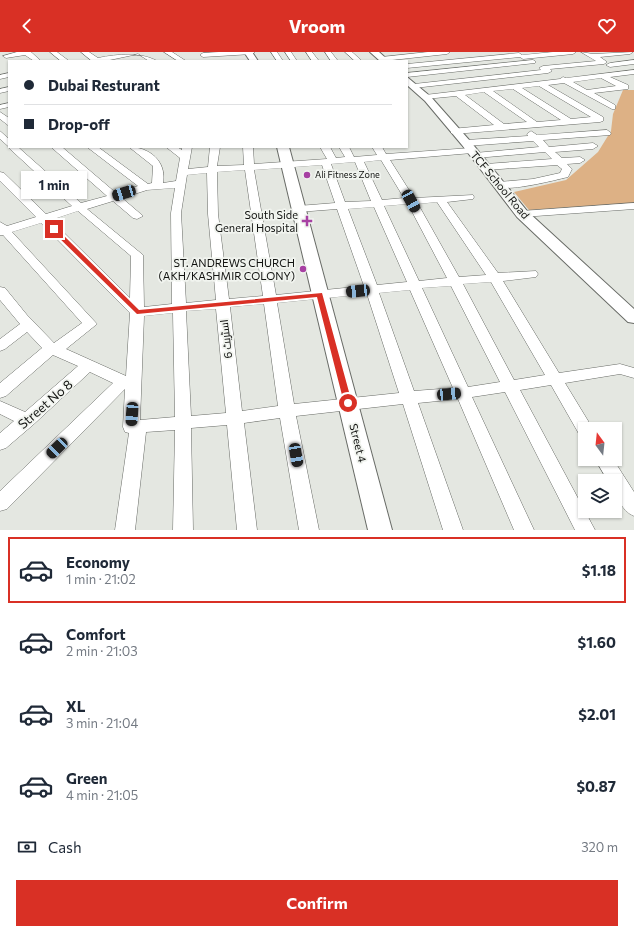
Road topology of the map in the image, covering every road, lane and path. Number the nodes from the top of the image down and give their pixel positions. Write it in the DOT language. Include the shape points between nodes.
graph roads {
  1 [pos="27,52"];
  2 [pos="53,52"];
  3 [pos="84,52"];
  4 [pos="110,52"];
  5 [pos="139,52"];
  6 [pos="167,52"];
  7 [pos="248,52"];
  8 [pos="252,52"];
  9 [pos="309,52"];
  10 [pos="328,52"];
  11 [pos="348,52"];
  12 [pos="374,52"];
  13 [pos="446,52"];
  14 [pos="573,52"];
  15 [pos="584,52"];
  16 [pos="630,52"];
  17 [pos="617,53"];
  18 [pos="519,54"];
  19 [pos="204,56"];
  20 [pos="222,56"];
  21 [pos="592,56"];
  22 [pos="117,57"];
  23 [pos="5,59"];
  24 [pos="37,60"];
  25 [pos="65,60"];
  26 [pos="96,60"];
  27 [pos="102,60"];
  28 [pos="123,60"];
  29 [pos="152,60"];
  30 [pos="181,60"];
  31 [pos="315,60"];
  32 [pos="334,60"];
  33 [pos="358,60"];
  34 [pos="384,60"];
  35 [pos="457,61"];
  36 [pos="533,62"];
  37 [pos="634,62"];
  38 [pos="606,63"];
  39 [pos="408,66"];
  40 [pos="470,69"];
  41 [pos="0,70"];
  42 [pos="546,70"];
  43 [pos="632,73"];
  44 [pos="602,76"];
  45 [pos="483,78"];
  46 [pos="409,80"];
  47 [pos="565,80"];
  48 [pos="612,81"];
  49 [pos="540,83"];
  50 [pos="634,83"];
  51 [pos="514,86"];
  52 [pos="498,88"];
  53 [pos="486,90"];
  54 [pos="586,92"];
  55 [pos="458,93"];
  56 [pos="425,97"];
  57 [pos="612,107"];
  58 [pos="0,114"];
  59 [pos="569,121"];
  60 [pos="8,122"];
  61 [pos="535,124"];
  62 [pos="520,125"];
  63 [pos="501,126"];
  64 [pos="454,131"];
  65 [pos="607,133"];
  66 [pos="0,134"];
  67 [pos="536,138"];
  68 [pos="8,142"];
  69 [pos="593,146"];
  70 [pos="14,148"];
  71 [pos="57,148"];
  72 [pos="93,148"];
  73 [pos="136,148"];
  74 [pos="174,148"];
  75 [pos="215,148"];
  76 [pos="248,148"];
  77 [pos="283,148"];
  78 [pos="345,148"];
  79 [pos="470,150"];
  80 [pos="545,150"];
  81 [pos="185,151"];
  82 [pos="381,152"];
  83 [pos="328,156"];
  84 [pos="354,159"];
  85 [pos="580,160"];
  86 [pos="559,162"];
  87 [pos="286,164"];
  88 [pos="249,167"];
  89 [pos="486,168"];
  90 [pos="212,170"];
  91 [pos="0,175"];
  92 [pos="181,178"];
  93 [pos="499,185"];
  94 [pos="146,186"];
  95 [pos="157,186"];
  96 [pos="114,196"];
  97 [pos="469,197"];
  98 [pos="440,199"];
  99 [pos="411,201"];
  100 [pos="377,204"];
  101 [pos="341,206"];
  102 [pos="634,206"];
  103 [pos="79,207"];
  104 [pos="298,209"];
  105 [pos="522,214"];
  106 [pos="137,216"];
  107 [pos="43,218"];
  108 [pos="1,229"];
  109 [pos="532,274"];
  110 [pos="495,278"];
  111 [pos="455,281"];
  112 [pos="414,285"];
  113 [pos="372,290"];
  114 [pos="320,294"];
  115 [pos="270,299"];
  116 [pos="3,300"];
  117 [pos="222,304"];
  118 [pos="180,308"];
  119 [pos="137,312"];
  120 [pos="634,318"];
  121 [pos="28,324"];
  122 [pos="0,346"];
  123 [pos="52,349"];
  124 [pos="89,365"];
  125 [pos="634,373"];
  126 [pos="555,380"];
  127 [pos="129,384"];
  128 [pos="511,386"];
  129 [pos="0,392"];
  130 [pos="463,393"];
  131 [pos="408,398"];
  132 [pos="348,403"];
  133 [pos="0,407"];
  134 [pos="288,410"];
  135 [pos="235,418"];
  136 [pos="28,420"];
  137 [pos="581,422"];
  138 [pos="184,423"];
  139 [pos="138,427"];
  140 [pos="0,443"];
  141 [pos="608,466"];
  142 [pos="0,503"];
  143 [pos="634,508"];
  144 [pos="125,530"];
  145 [pos="183,530"];
  146 [pos="247,530"];
  147 [pos="309,530"];
  148 [pos="380,530"];
  149 [pos="453,530"];
  150 [pos="524,530"];
  151 [pos="585,530"];
  1 -- 23 [label="street"];
  1 -- 24 [label="street"];
  2 -- 25 [label="street"];
  3 -- 26 [label="street"];
  4 -- 22 [label="street"];
  5 -- 22 [label="street"];
  5 -- 29 [label="street"];
  6 -- 30 [label="street"];
  7 -- 8 [label="street"];
  7 -- 20 [label="street"];
  9 -- 31 [label="street"];
  10 -- 32 [label="street"];
  11 -- 33 [label="street"];
  12 -- 34 [label="street"];
  13 -- 34 [label="street"];
  13 -- 35 [label="street"];
  14 -- 18 [label="street"];
  15 -- 21 [label="street"];
  16 -- 17 [label="street"];
  17 -- 21 [label="street"];
  18 -- 35 [label="street"];
  18 -- 36 [label="street"];
  19 -- 20 [label="street"];
  21 -- 38 [label="street"];
  22 -- 27 [label="street"];
  22 -- 28 [label="street"];
  23 -- 41 [label="street"];
  35 -- 39 [label="street"];
  35 -- 40 [label="street"];
  36 -- 40 [label="street"];
  36 -- 42 [label="street"];
  37 -- 38 [label="street"];
  38 -- 42 [label="street"];
  38 -- 43 [label="street"];
  40 -- 45 [label="street"];
  40 -- 46 [label="street"];
  42 -- 45 [label="street"];
  42 -- 47 [label="street"];
  43 -- 44 [label="street"];
  44 -- 47 [label="street"];
  44 -- 48 [label="street"];
  45 -- 46 [label="street"];
  45 -- 52 [label="street"];
  46 -- 56 [label="street, TCF School Road"];
  47 -- 49 [label="street"];
  47 -- 54 [label="street"];
  48 -- 50 [label="street"];
  48 -- 54 [label="street" via="626,87"];
  49 -- 51 [label="street"];
  49 -- 59 [label="street" via="600,119"];
  51 -- 52 [label="street"];
  51 -- 59 [label="street"];
  52 -- 53 [label="street"];
  53 -- 55 [label="street"];
  53 -- 61 [label="street"];
  54 -- 57 [label="street"];
  55 -- 56 [label="street"];
  55 -- 63 [label="street"];
  56 -- 64 [label="street, TCF School Road"];
  58 -- 60 [label="street"];
  59 -- 61 [label="street"];
  61 -- 62 [label="street"];
  62 -- 63 [label="street"];
  62 -- 67 [label="street"];
  63 -- 64 [label="street"];
  64 -- 79 [label="street, TCF School Road"];
  65 -- 67 [label="street"];
  66 -- 68 [label="street"];
  67 -- 79 [label="street"];
  67 -- 80 [label="street"];
  69 -- 80 [label="street"];
  70 -- 103 [label="street"];
  71 -- 96 [label="street"];
  72 -- 94 [label="street"];
  73 -- 95 [label="street" via="157,162 161,174"];
  74 -- 81 [label="street"];
  75 -- 90 [label="street, اسٹریٹ 6"];
  76 -- 88 [label="street"];
  77 -- 87 [label="street, Street 4"];
  78 -- 84 [label="street"];
  79 -- 80 [label="street"];
  79 -- 82 [label="street" via="441,153"];
  79 -- 89 [label="street, TCF School Road"];
  80 -- 86 [label="street"];
  81 -- 92 [label="street"];
  82 -- 84 [label="street"];
  82 -- 99 [label="street"];
  83 -- 84 [label="street"];
  83 -- 87 [label="street"];
  83 -- 101 [label="street"];
  84 -- 100 [label="street"];
  85 -- 86 [label="street"];
  86 -- 89 [label="street"];
  86 -- 93 [label="street" via="567,169 564,175 533,182"];
  87 -- 88 [label="street"];
  87 -- 104 [label="street, Street 4"];
  88 -- 90 [label="street"];
  88 -- 115 [label="street"];
  89 -- 93 [label="street, TCF School Road"];
  90 -- 92 [label="street"];
  90 -- 117 [label="street, اسٹریٹ 6" via="213,214"];
  91 -- 107 [label="street"];
  92 -- 95 [label="street"];
  92 -- 118 [label="street" via="176,213"];
  93 -- 105 [label="street, TCF School Road"];
  94 -- 95 [label="street"];
  94 -- 96 [label="street"];
  96 -- 103 [label="street"];
  96 -- 106 [label="street"];
  97 -- 98 [label="street"];
  98 -- 99 [label="street"];
  98 -- 110 [label="street"];
  99 -- 100 [label="street"];
  99 -- 111 [label="street"];
  100 -- 101 [label="street"];
  100 -- 112 [label="street"];
  101 -- 104 [label="street"];
  101 -- 113 [label="street"];
  102 -- 105 [label="street"];
  103 -- 107 [label="street"];
  103 -- 119 [label="street" via="137,255"];
  104 -- 114 [label="street, Street 4"];
  105 -- 120 [label="street, TCF School Road"];
  107 -- 108 [label="street"];
  107 -- 119 [label="street"];
  108 -- 123 [label="street" via="90,324"];
  109 -- 110 [label="street"];
  110 -- 111 [label="street"];
  110 -- 126 [label="street"];
  111 -- 112 [label="street"];
  111 -- 128 [label="street"];
  112 -- 113 [label="street"];
  112 -- 130 [label="street"];
  113 -- 114 [label="street"];
  113 -- 131 [label="street"];
  114 -- 115 [label="street"];
  114 -- 132 [label="street, Street 4"];
  115 -- 117 [label="street"];
  115 -- 134 [label="street"];
  116 -- 121 [label="street"];
  117 -- 118 [label="street"];
  117 -- 135 [label="street, اسٹریٹ 6"];
  118 -- 119 [label="street"];
  118 -- 138 [label="street"];
  119 -- 127 [label="street"];
  121 -- 122 [label="street"];
  121 -- 123 [label="street"];
  123 -- 124 [label="street"];
  123 -- 129 [label="street"];
  124 -- 127 [label="street"];
  124 -- 136 [label="street, Street No 8"];
  125 -- 126 [label="street" via="620,370"];
  126 -- 128 [label="street"];
  126 -- 137 [label="street"];
  127 -- 139 [label="street" via="131,428"];
  127 -- 142 [label="street"];
  128 -- 130 [label="street"];
  128 -- 151 [label="street"];
  130 -- 131 [label="street"];
  130 -- 150 [label="street"];
  131 -- 132 [label="street"];
  131 -- 149 [label="street"];
  132 -- 134 [label="street"];
  132 -- 148 [label="street, Street 4"];
  133 -- 136 [label="street"];
  134 -- 135 [label="street"];
  134 -- 147 [label="street"];
  135 -- 138 [label="street"];
  135 -- 146 [label="street, اسٹریٹ 6"];
  136 -- 140 [label="street, Street No 8"];
  138 -- 139 [label="street"];
  138 -- 145 [label="street"];
  139 -- 144 [label="street"];
  141 -- 143 [label="street"];
}
